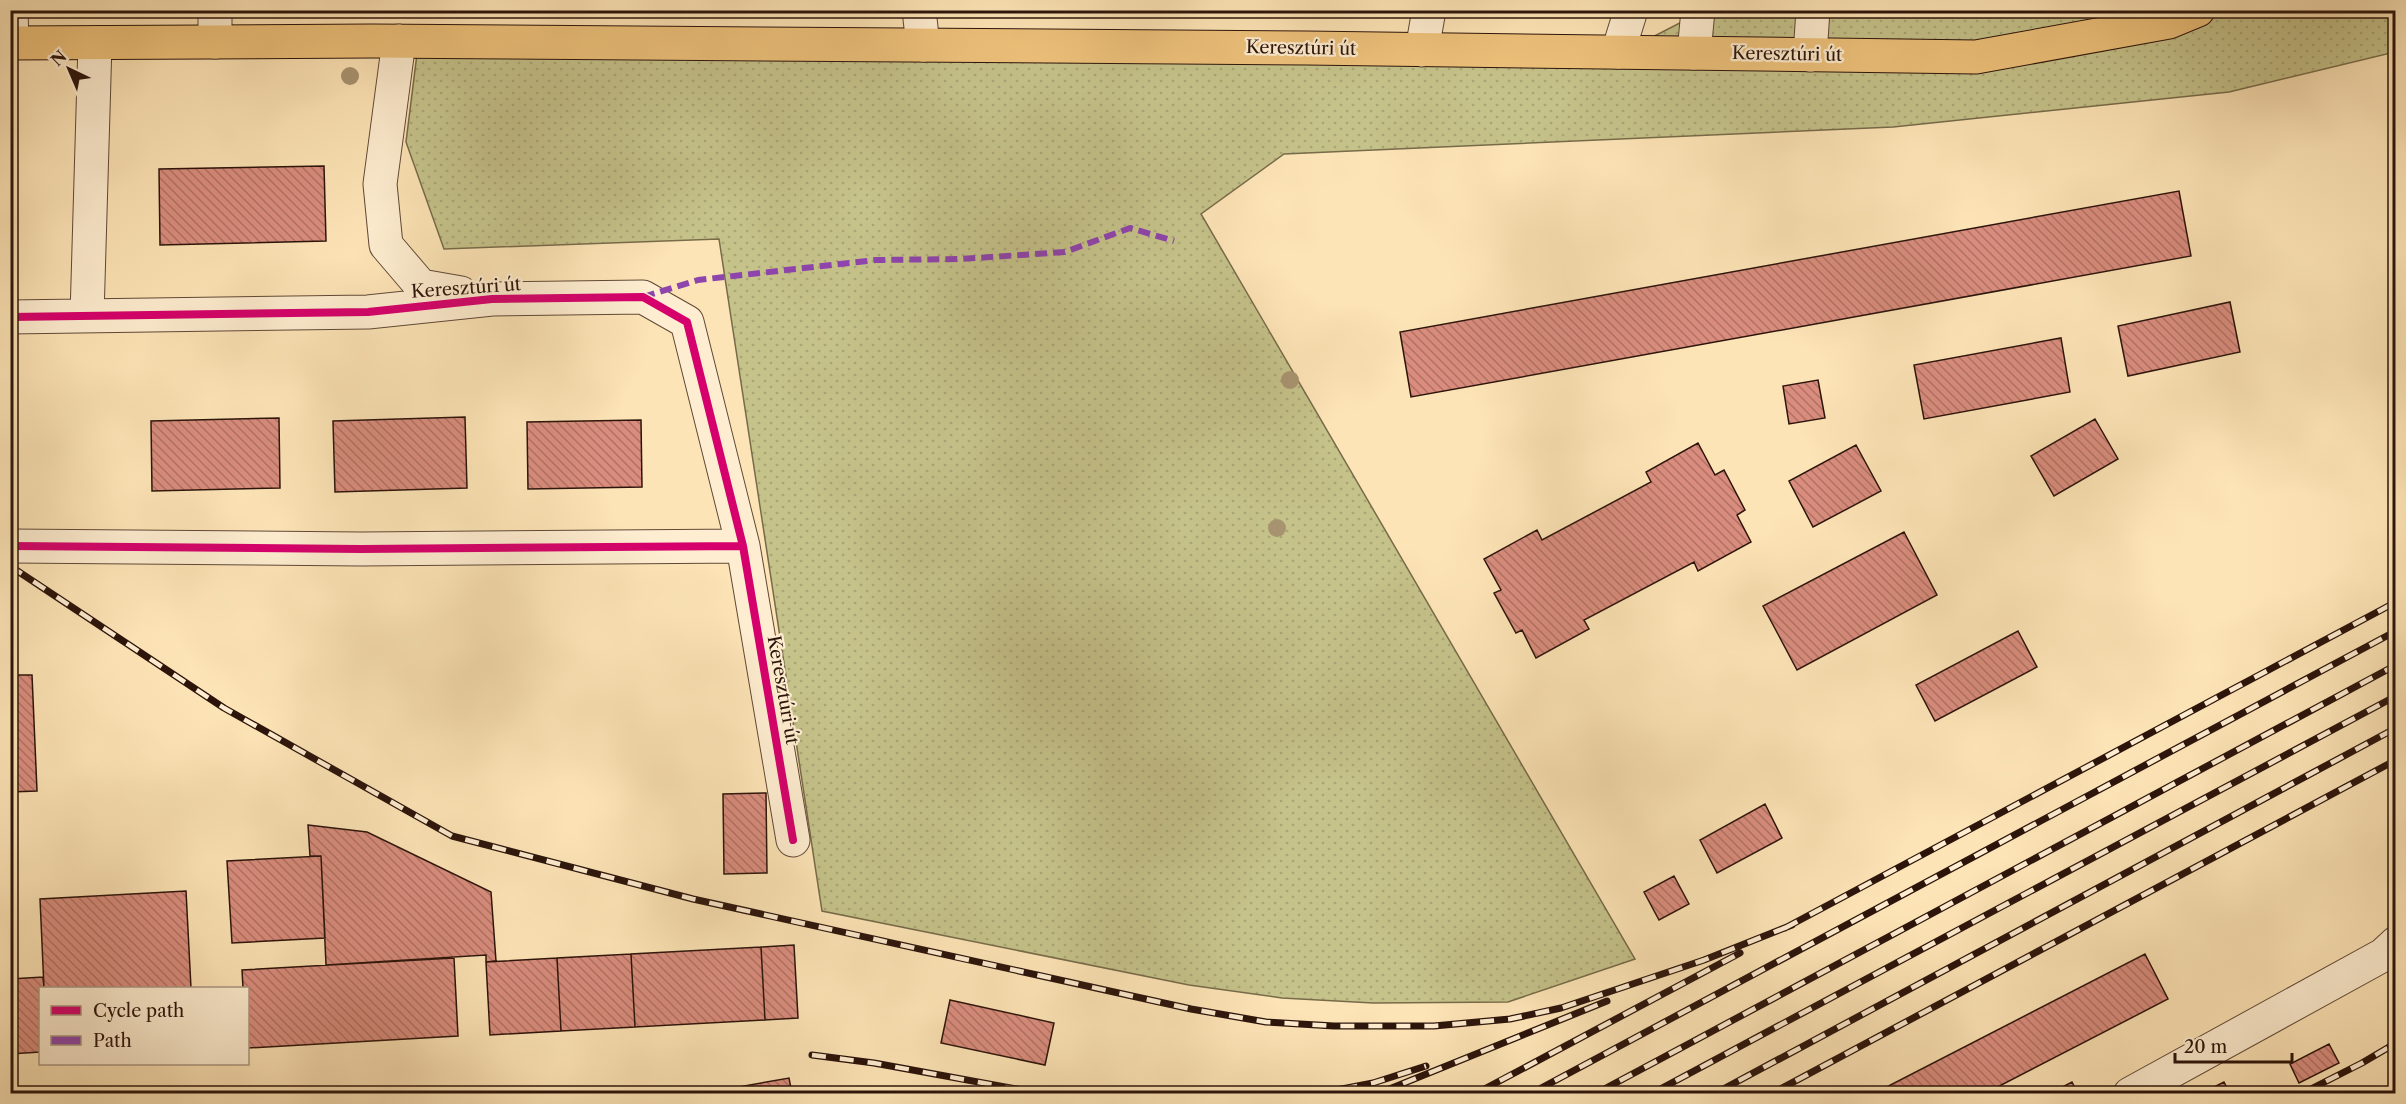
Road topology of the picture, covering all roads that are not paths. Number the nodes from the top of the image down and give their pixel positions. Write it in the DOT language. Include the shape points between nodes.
graph roads {
  1 [pos="11,10"];
  2 [pos="919,10"];
  3 [pos="1429,10"];
  4 [pos="1631,10"];
  5 [pos="1698,10"];
  6 [pos="1813,10"];
  7 [pos="2198,10"];
  8 [pos="215,26"];
  9 [pos="399,41"];
  10 [pos="11,43"];
  11 [pos="95,43"];
  12 [pos="923,45"];
  13 [pos="1422,50"];
  14 [pos="1618,52"];
  15 [pos="1694,53"];
  16 [pos="1810,55"];
  17 [pos="492,298"];
  18 [pos="87,316"];
  19 [pos="10,317"];
  20 [pos="10,546"];
  21 [pos="743,546"];
  22 [pos="793,840"];
  23 [pos="2396,943"];
  24 [pos="2130,1094"];
  1 -- 10 [label="street"];
  2 -- 12 [label="street"];
  3 -- 13 [label="street"];
  4 -- 14 [label="street"];
  5 -- 15 [label="street"];
  6 -- 16 [label="street"];
  7 -- 16 [label="main road, Keresztúri út" via="2169,22 1976,57"];
  8 -- 9 [label="main road, Keresztúri út"];
  8 -- 11 [label="main road, Keresztúri út"];
  9 -- 12 [label="main road, Keresztúri út"];
  9 -- 17 [label="street, Keresztúri út" via="380,184 386,245 421,286"];
  10 -- 11 [label="main road, Keresztúri út"];
  11 -- 18 [label="street"];
  12 -- 13 [label="main road, Keresztúri út"];
  13 -- 14 [label="main road, Keresztúri út"];
  14 -- 15 [label="main road, Keresztúri út"];
  15 -- 16 [label="main road, Keresztúri út"];
  17 -- 18 [label="street, Keresztúri út" via="368,312"];
  17 -- 21 [label="street, Keresztúri út" via="643,297 687,322"];
  18 -- 19 [label="street, Keresztúri út"];
  20 -- 21 [label="street"];
  21 -- 22 [label="street, Keresztúri út"];
  23 -- 24 [label="street" via="2383,955"];
}
